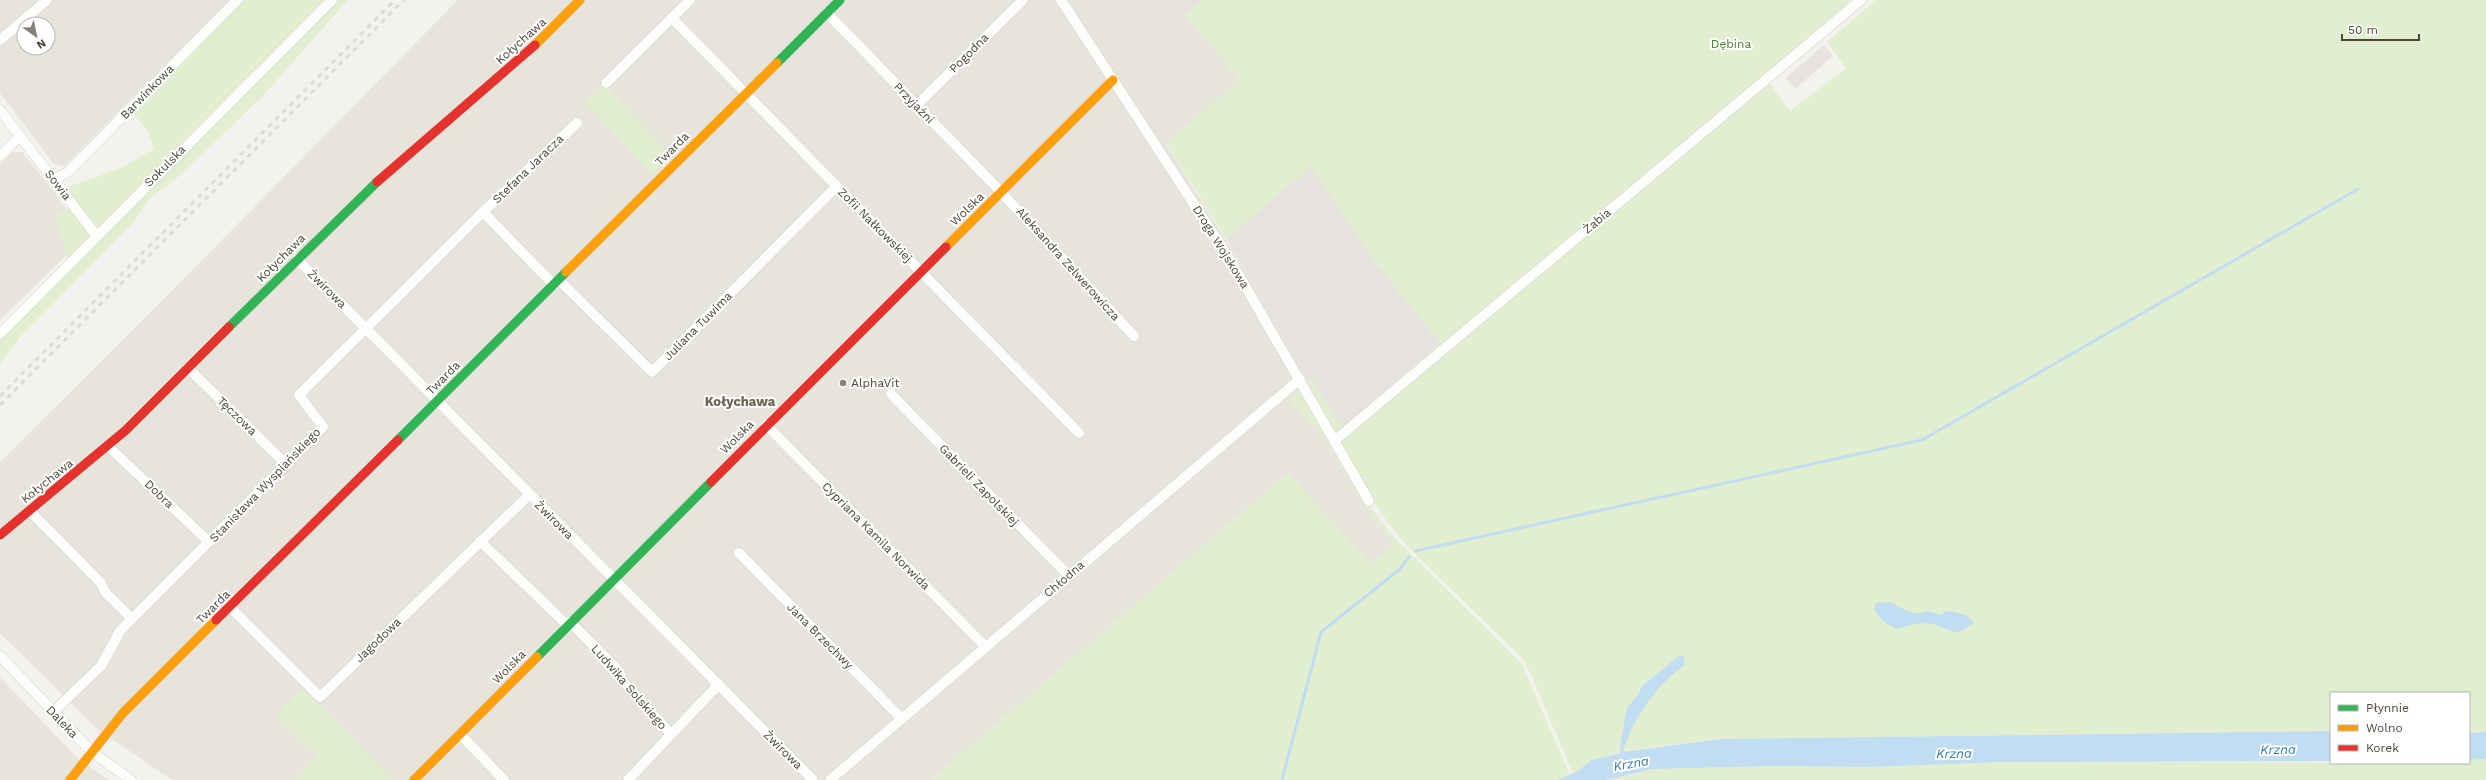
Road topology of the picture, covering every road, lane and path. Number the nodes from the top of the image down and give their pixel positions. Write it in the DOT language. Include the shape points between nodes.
graph roads {
  1 [pos="47,0"];
  2 [pos="237,0"];
  3 [pos="332,0"];
  4 [pos="580,0"];
  5 [pos="690,0"];
  6 [pos="840,0"];
  7 [pos="1023,0"];
  8 [pos="1061,0"];
  9 [pos="1861,0"];
  10 [pos="827,13"];
  11 [pos="672,18"];
  12 [pos="0,40"];
  13 [pos="1113,80"];
  14 [pos="606,83"];
  15 [pos="746,93"];
  16 [pos="916,106"];
  17 [pos="0,110"];
  18 [pos="577,123"];
  19 [pos="20,136"];
  20 [pos="0,156"];
  21 [pos="54,180"];
  22 [pos="836,187"];
  23 [pos="1002,192"];
  24 [pos="483,212"];
  25 [pos="96,235"];
  26 [pos="297,259"];
  27 [pos="921,270"];
  28 [pos="557,282"];
  29 [pos="367,328"];
  30 [pos="0,334"];
  31 [pos="1134,336"];
  32 [pos="188,368"];
  33 [pos="1300,379"];
  34 [pos="891,394"];
  35 [pos="437,400"];
  36 [pos="766,425"];
  37 [pos="1079,433"];
  38 [pos="1334,441"];
  39 [pos="108,446"];
  40 [pos="286,464"];
  41 [pos="529,495"];
  42 [pos="1369,501"];
  43 [pos="30,511"];
  44 [pos="0,535"];
  45 [pos="480,541"];
  46 [pos="209,542"];
  47 [pos="739,553"];
  48 [pos="1068,575"];
  49 [pos="613,578"];
  50 [pos="230,607"];
  51 [pos="132,619"];
  52 [pos="569,623"];
  53 [pos="986,647"];
  54 [pos="0,656"];
  55 [pos="719,684"];
  56 [pos="53,712"];
  57 [pos="902,719"];
  58 [pos="460,734"];
  59 [pos="671,734"];
  60 [pos="92,752"];
  61 [pos="70,780"];
  62 [pos="131,780"];
  63 [pos="414,780"];
  64 [pos="504,780"];
  65 [pos="628,780"];
  66 [pos="813,780"];
  67 [pos="830,780"];
  1 -- 12 [label="street"];
  2 -- 21 [label="street, Barwinkowa" via="69,171"];
  3 -- 25 [label="street, Sokulska"];
  4 -- 26 [label="street, Kołychawa" via="528,52 359,197"];
  5 -- 11 [label="street"];
  6 -- 10 [label="street, Twarda"];
  7 -- 16 [label="street, Pogodna"];
  8 -- 13 [label="street, Droga Wojskowa"];
  9 -- 38 [label="street, Żabia"];
  10 -- 15 [label="street, Twarda"];
  10 -- 16 [label="street, Przyjaźni"];
  11 -- 14 [label="street"];
  11 -- 15 [label="street, Zofii Nałkowskiej"];
  13 -- 23 [label="street, Wolska"];
  13 -- 33 [label="street, Droga Wojskowa" via="1229,258"];
  15 -- 22 [label="street, Zofii Nałkowskiej"];
  15 -- 28 [label="street, Twarda"];
  16 -- 23 [label="street, Przyjaźni"];
  17 -- 19 [label="street, Sowia"];
  18 -- 24 [label="street, Stefana Jaracza"];
  19 -- 20 [label="street"];
  19 -- 21 [label="street, Sowia"];
  21 -- 25 [label="street, Sowia"];
  22 -- 27 [label="street, Zofii Nałkowskiej"];
  22 -- 28 [label="street, Juliana Tuwima" via="652,372"];
  23 -- 27 [label="street, Wolska"];
  23 -- 31 [label="street, Aleksandra Zelwerowicza"];
  24 -- 28 [label="street, Stefana Jaracza"];
  24 -- 29 [label="street, Stanisława Wyspiańskiego"];
  25 -- 30 [label="street, Sokulska"];
  26 -- 29 [label="street, Żwirowa"];
  26 -- 32 [label="street, Kołychawa"];
  27 -- 36 [label="street, Wolska"];
  27 -- 37 [label="street, Zofii Nałkowskiej"];
  28 -- 35 [label="street, Twarda"];
  29 -- 35 [label="street, Żwirowa"];
  29 -- 40 [label="street, Stanisława Wyspiańskiego" via="299,395 323,427"];
  32 -- 39 [label="street, Kołychawa"];
  32 -- 40 [label="street, Tęczowa"];
  33 -- 38 [label="street, Droga Wojskowa"];
  33 -- 48 [label="street, Chłodna"];
  34 -- 48 [label="street, Gabrieli Zapolskiej"];
  35 -- 41 [label="street, Żwirowa"];
  35 -- 50 [label="street, Twarda"];
  36 -- 49 [label="street, Wolska"];
  36 -- 53 [label="street, Cypriana Kamila Norwida"];
  38 -- 42 [label="street, Droga Wojskowa"];
  39 -- 43 [label="street, Kołychawa"];
  39 -- 46 [label="street, Dobra"];
  40 -- 46 [label="street, Stanisława Wyspiańskiego"];
  41 -- 45 [label="street, Jagodowa"];
  41 -- 49 [label="street, Żwirowa"];
  43 -- 44 [label="street, Kołychawa"];
  43 -- 51 [label="street" via="101,583 105,592"];
  45 -- 50 [label="street, Jagodowa" via="320,697"];
  45 -- 52 [label="street, Ludwika Solskiego"];
  46 -- 51 [label="street, Stanisława Wyspiańskiego"];
  47 -- 57 [label="street, Jana Brzechwy"];
  48 -- 53 [label="street, Chłodna"];
  49 -- 52 [label="street, Wolska"];
  49 -- 55 [label="street, Żwirowa"];
  50 -- 60 [label="street, Twarda" via="123,713"];
  51 -- 56 [label="street, Stanisława Wyspiańskiego" via="120,631 101,666"];
  52 -- 58 [label="street, Wolska"];
  52 -- 59 [label="street, Ludwika Solskiego" via="618,670 623,681"];
  53 -- 57 [label="street, Chłodna"];
  54 -- 56 [label="street, Daleka"];
  55 -- 59 [label="street"];
  55 -- 66 [label="street, Żwirowa"];
  56 -- 60 [label="street, Daleka"];
  57 -- 67 [label="street, Chłodna"];
  58 -- 63 [label="street, Wolska"];
  58 -- 64 [label="street"];
  59 -- 65 [label="street"];
  60 -- 61 [label="street, Twarda"];
  60 -- 62 [label="street, Daleka"];
}
